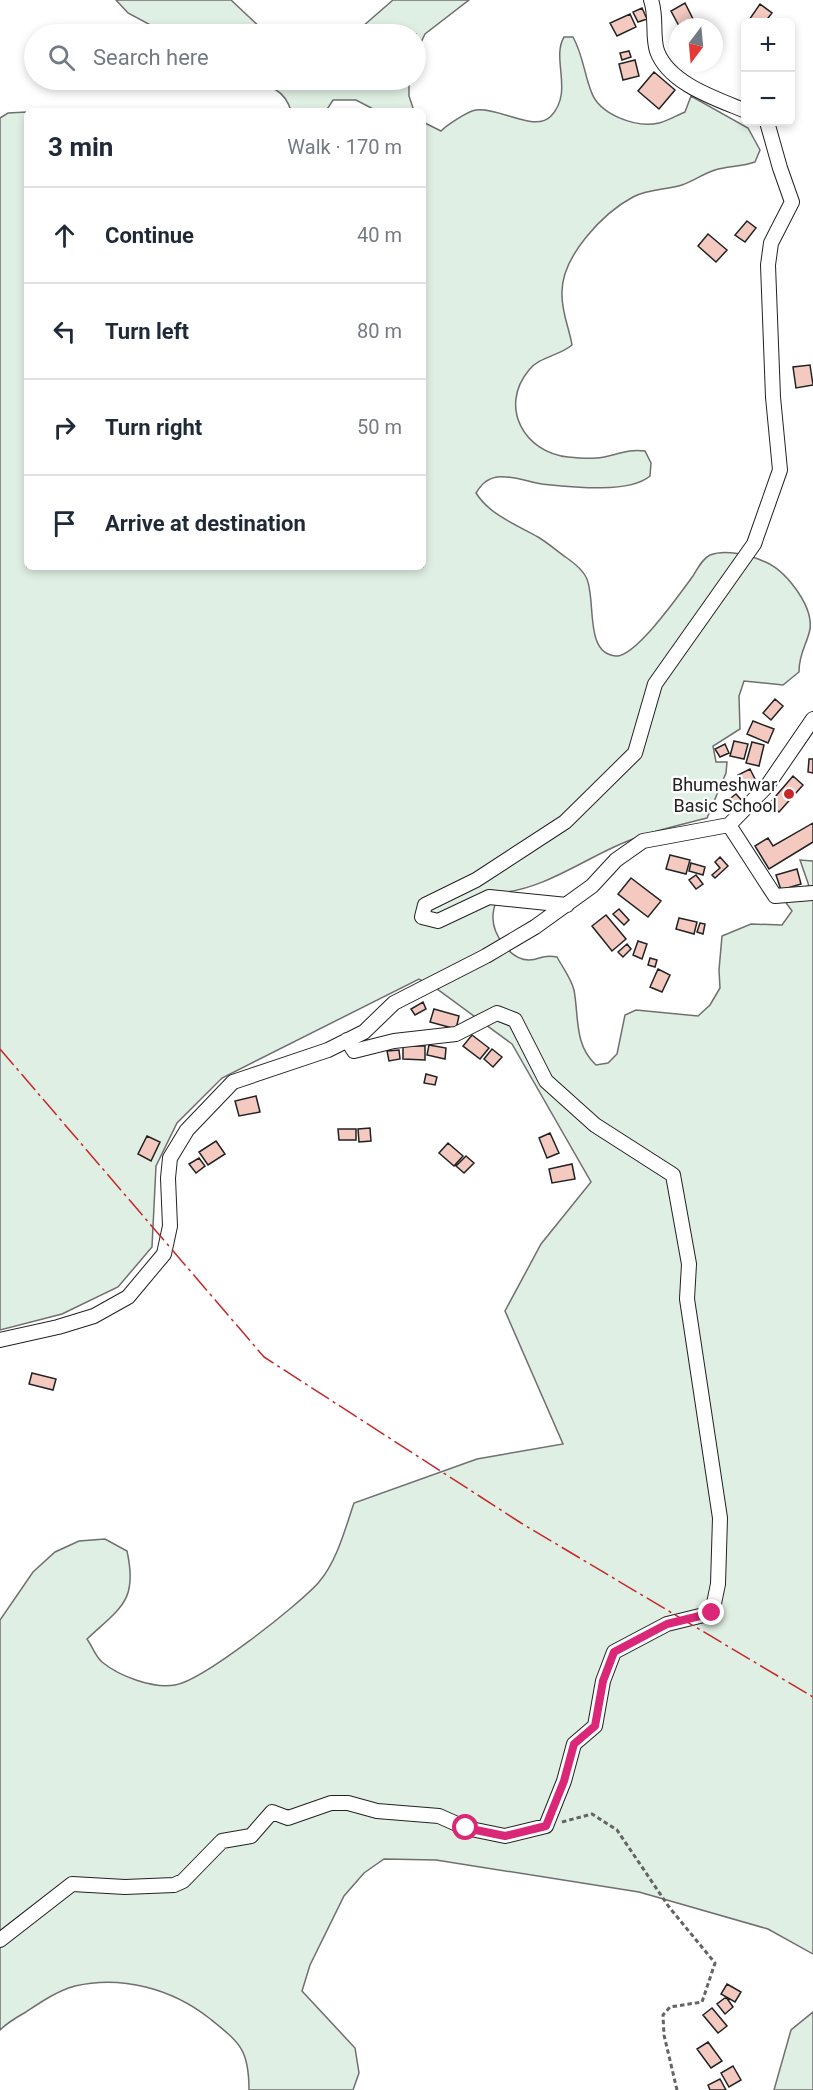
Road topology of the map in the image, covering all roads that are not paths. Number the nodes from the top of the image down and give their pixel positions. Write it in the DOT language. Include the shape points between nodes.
graph roads {
  1 [pos="651,0"];
  2 [pos="741,109"];
  3 [pos="768,126"];
  4 [pos="813,719"];
  5 [pos="729,825"];
  6 [pos="813,893"];
  7 [pos="567,905"];
  8 [pos="347,1040"];
  9 [pos="0,1340"];
  10 [pos="0,1940"];
  1 -- 2 [label="street" via="656,13 657,51 675,76"];
  3 -- 7 [label="street" via="792,202 771,243 768,265 780,470 754,544 655,684 635,753 565,822 476,880 425,905 422,916 438,921 489,897"];
  4 -- 5 [label="street" via="767,786"];
  5 -- 6 [label="street" via="775,896"];
  5 -- 7 [label="street" via="643,841"];
  7 -- 8 [label="street" via="486,956 394,1002 364,1032"];
  8 -- 9 [label="street" via="233,1082 187,1130 170,1158 170,1226 164,1254 128,1297 94,1316"];
  8 -- 10 [label="street" via="354,1051 394,1041 456,1034 497,1013 515,1020 546,1081 595,1125 673,1175 689,1264 687,1299 720,1518 718,1584 712,1613 667,1624 614,1652 603,1681 595,1726 574,1744 546,1826 505,1836 466,1828 439,1816 376,1811 348,1803 331,1803 288,1818 272,1812 251,1836 222,1841 183,1881 174,1885 125,1887 72,1884"];
}
